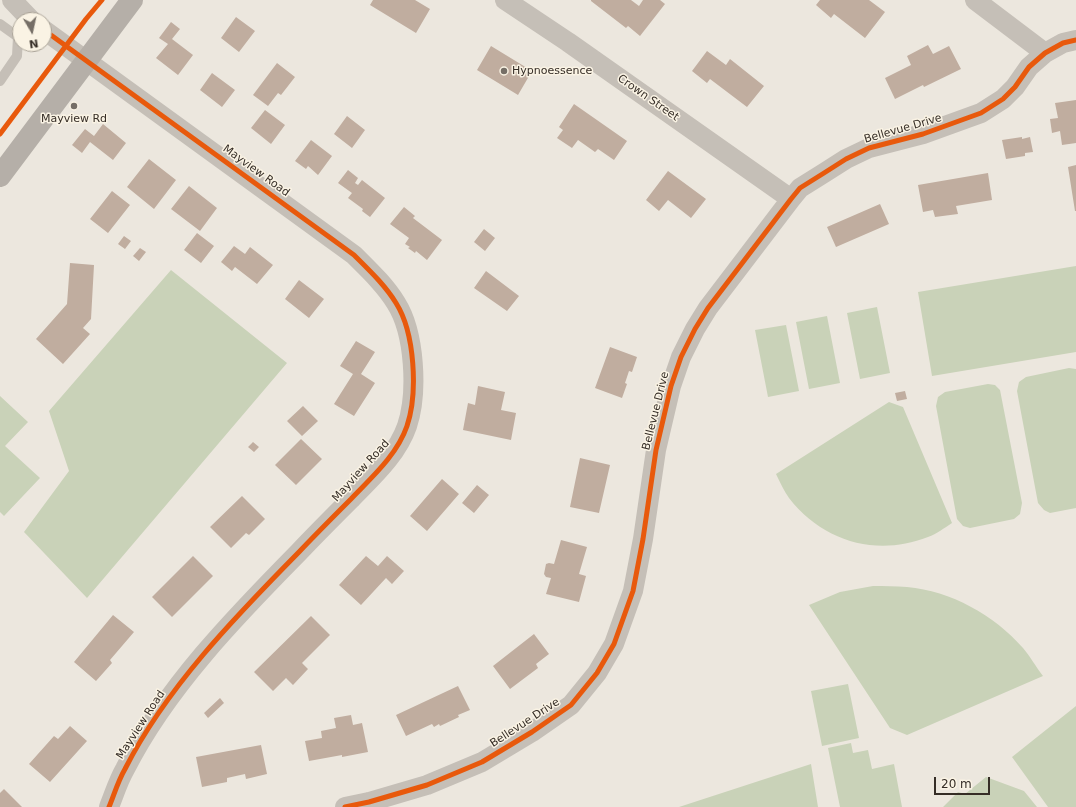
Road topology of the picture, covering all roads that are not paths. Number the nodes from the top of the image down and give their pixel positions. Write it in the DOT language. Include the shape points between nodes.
graph roads {
  1 [pos="12,0"];
  2 [pos="132,0"];
  3 [pos="505,0"];
  4 [pos="975,0"];
  5 [pos="23,12"];
  6 [pos="0,24"];
  7 [pos="52,36"];
  8 [pos="1076,40"];
  9 [pos="1045,53"];
  10 [pos="87,60"];
  11 [pos="0,80"];
  12 [pos="0,176"];
  13 [pos="791,199"];
  14 [pos="109,807"];
  15 [pos="345,807"];
  1 -- 5 [label="street"];
  2 -- 10 [label="main road"];
  3 -- 13 [label="street, Crown Street"];
  4 -- 9 [label="street"];
  6 -- 11 [label="lane" via="18,37 17,56"];
  7 -- 10 [label="street, Mayview Road"];
  8 -- 9 [label="street, Bellevue Drive" via="1062,43"];
  9 -- 13 [label="street, Bellevue Drive" via="1029,67 1003,99 981,113 923,134 869,148 824,172 800,188"];
  10 -- 12 [label="main road"];
  10 -- 14 [label="street, Mayview Road" via="354,254 397,304 407,326 413,379 407,426 398,446 371,478 235,617 190,672 162,708 140,743 124,770"];
  13 -- 15 [label="street, Bellevue Drive" via="708,308 681,357 670,386 656,450 633,591 614,644 597,673 571,705 482,762 427,785"];
}
